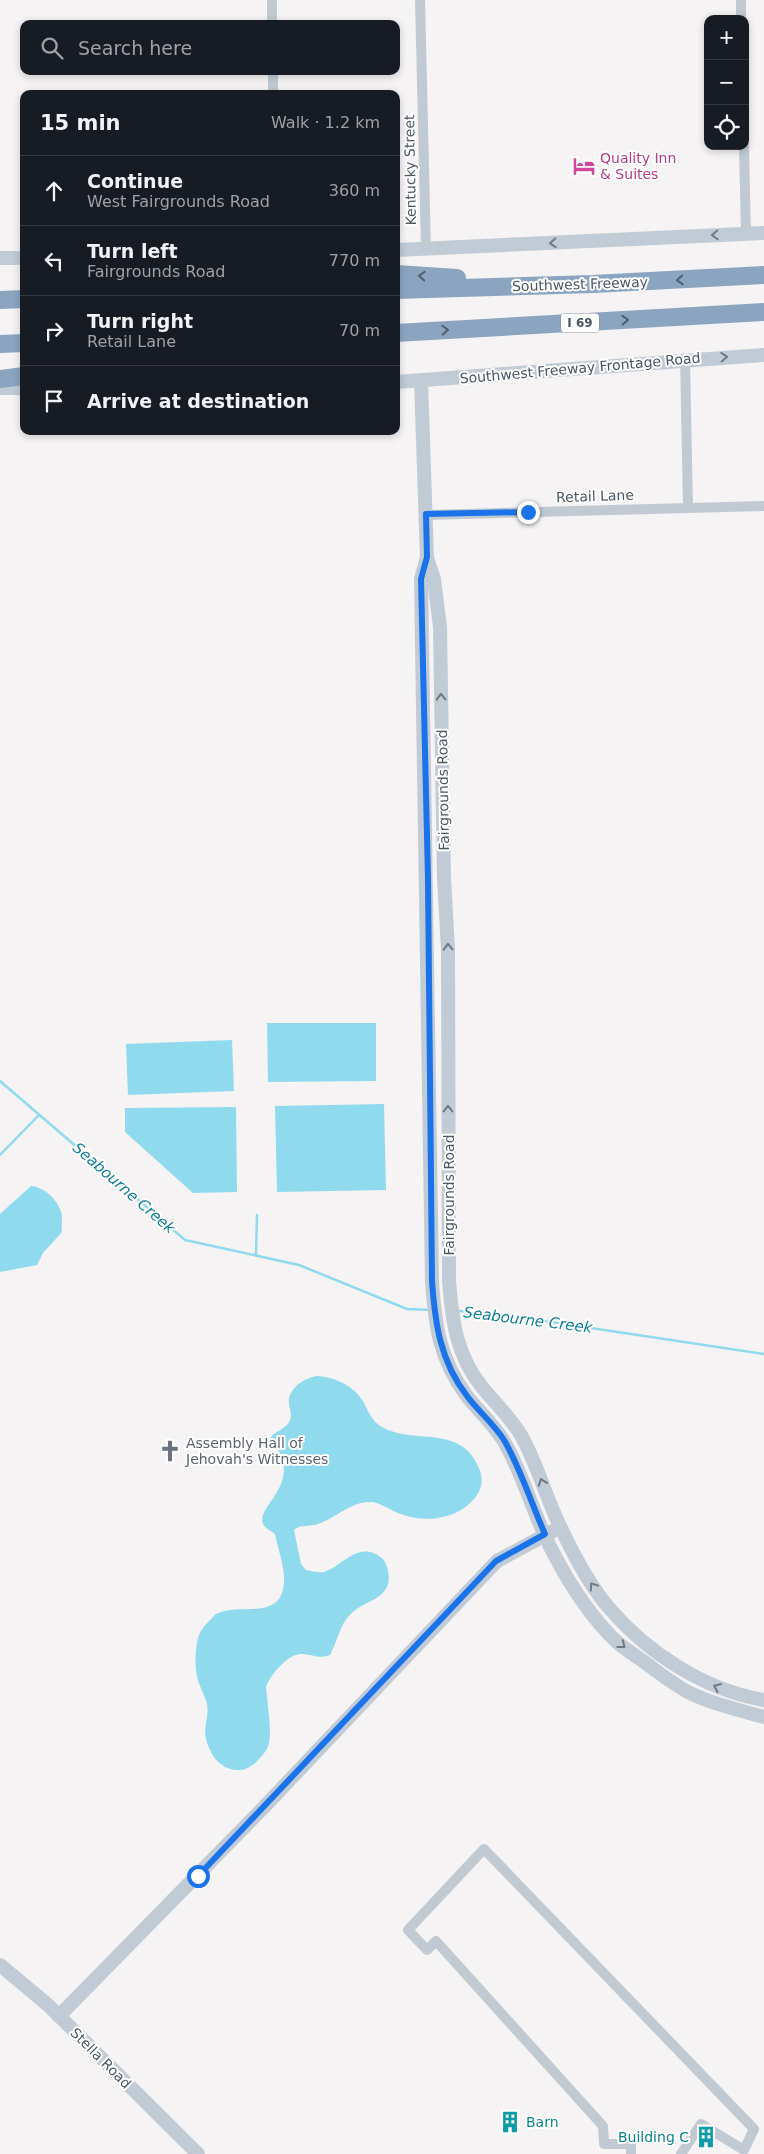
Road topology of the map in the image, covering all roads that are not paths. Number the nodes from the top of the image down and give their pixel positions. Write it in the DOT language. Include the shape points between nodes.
graph roads {
  1 [pos="272,0"];
  2 [pos="420,0"];
  3 [pos="741,0"];
  4 [pos="741,15"];
  5 [pos="272,20"];
  6 [pos="273,75"];
  7 [pos="273,90"];
  8 [pos="744,150"];
  9 [pos="764,233"];
  10 [pos="746,234"];
  11 [pos="426,249"];
  12 [pos="400,250"];
  13 [pos="0,258"];
  14 [pos="20,258"];
  15 [pos="400,274"];
  16 [pos="764,275"];
  17 [pos="593,284"];
  18 [pos="400,290"];
  19 [pos="20,299"];
  20 [pos="0,300"];
  21 [pos="764,312"];
  22 [pos="400,333"];
  23 [pos="20,343"];
  24 [pos="0,344"];
  25 [pos="764,354"];
  26 [pos="685,359"];
  27 [pos="20,376"];
  28 [pos="0,379"];
  29 [pos="421,381"];
  30 [pos="400,382"];
  31 [pos="0,388"];
  32 [pos="20,388"];
  33 [pos="764,506"];
  34 [pos="688,507"];
  35 [pos="426,514"];
  36 [pos="427,557"];
  37 [pos="560,1528"];
  38 [pos="545,1534"];
  39 [pos="764,1700"];
  40 [pos="764,1717"];
  41 [pos="0,1965"];
  42 [pos="59,2016"];
  43 [pos="198,2154"];
  44 [pos="631,2154"];
  45 [pos="681,2154"];
  1 -- 5 [label="street"];
  2 -- 11 [label="street, Kentucky Street"];
  3 -- 4 [label="street"];
  6 -- 7 [label="street"];
  8 -- 10 [label="street"];
  9 -- 10 [label="street"];
  10 -- 11 [label="street, one-way"];
  11 -- 12 [label="street"];
  13 -- 14 [label="street"];
  17 -- 15 [label="highway, one-way"];
  16 -- 17 [label="highway, Southwest Freeway, one-way"];
  17 -- 18 [label="highway, Southwest Freeway"];
  19 -- 20 [label="highway"];
  22 -- 21 [label="highway, I 69, one-way"];
  23 -- 24 [label="highway"];
  26 -- 25 [label="street, Southwest Freeway Frontage Road, one-way"];
  26 -- 29 [label="street, Southwest Freeway Frontage Road"];
  26 -- 34 [label="street"];
  27 -- 28 [label="highway"];
  29 -- 30 [label="street, Southwest Freeway Frontage Road"];
  29 -- 35 [label="street, Fairgrounds Road"];
  31 -- 32 [label="street"];
  33 -- 34 [label="street, Retail Lane"];
  34 -- 35 [label="street, Retail Lane"];
  35 -- 36 [label="street, Fairgrounds Road"];
  37 -- 36 [label="street, Fairgrounds Road, one-way" via="517,1428 465,1362 451,1313 448,949 440,627 434,579"];
  36 -- 38 [label="street, Fairgrounds Road" via="421,579 434,1316 450,1371 512,1455"];
  37 -- 38 [label="street"];
  39 -- 37 [label="street, Fairgrounds Road, one-way" via="717,1687 660,1654 627,1627 596,1591"];
  38 -- 40 [label="street, Fairgrounds Road, one-way" via="554,1556 594,1617 617,1642 689,1692"];
  38 -- 42 [label="street" via="496,1561 272,1799"];
  41 -- 42 [label="street, Stella Road"];
  42 -- 43 [label="street, Stella Road"];
  44 -- 45 [label="street" via="631,2144 604,2144 603,2126 436,1941 427,1950 408,1930 484,1849 754,2129 744,2150 701,2124"];
}
